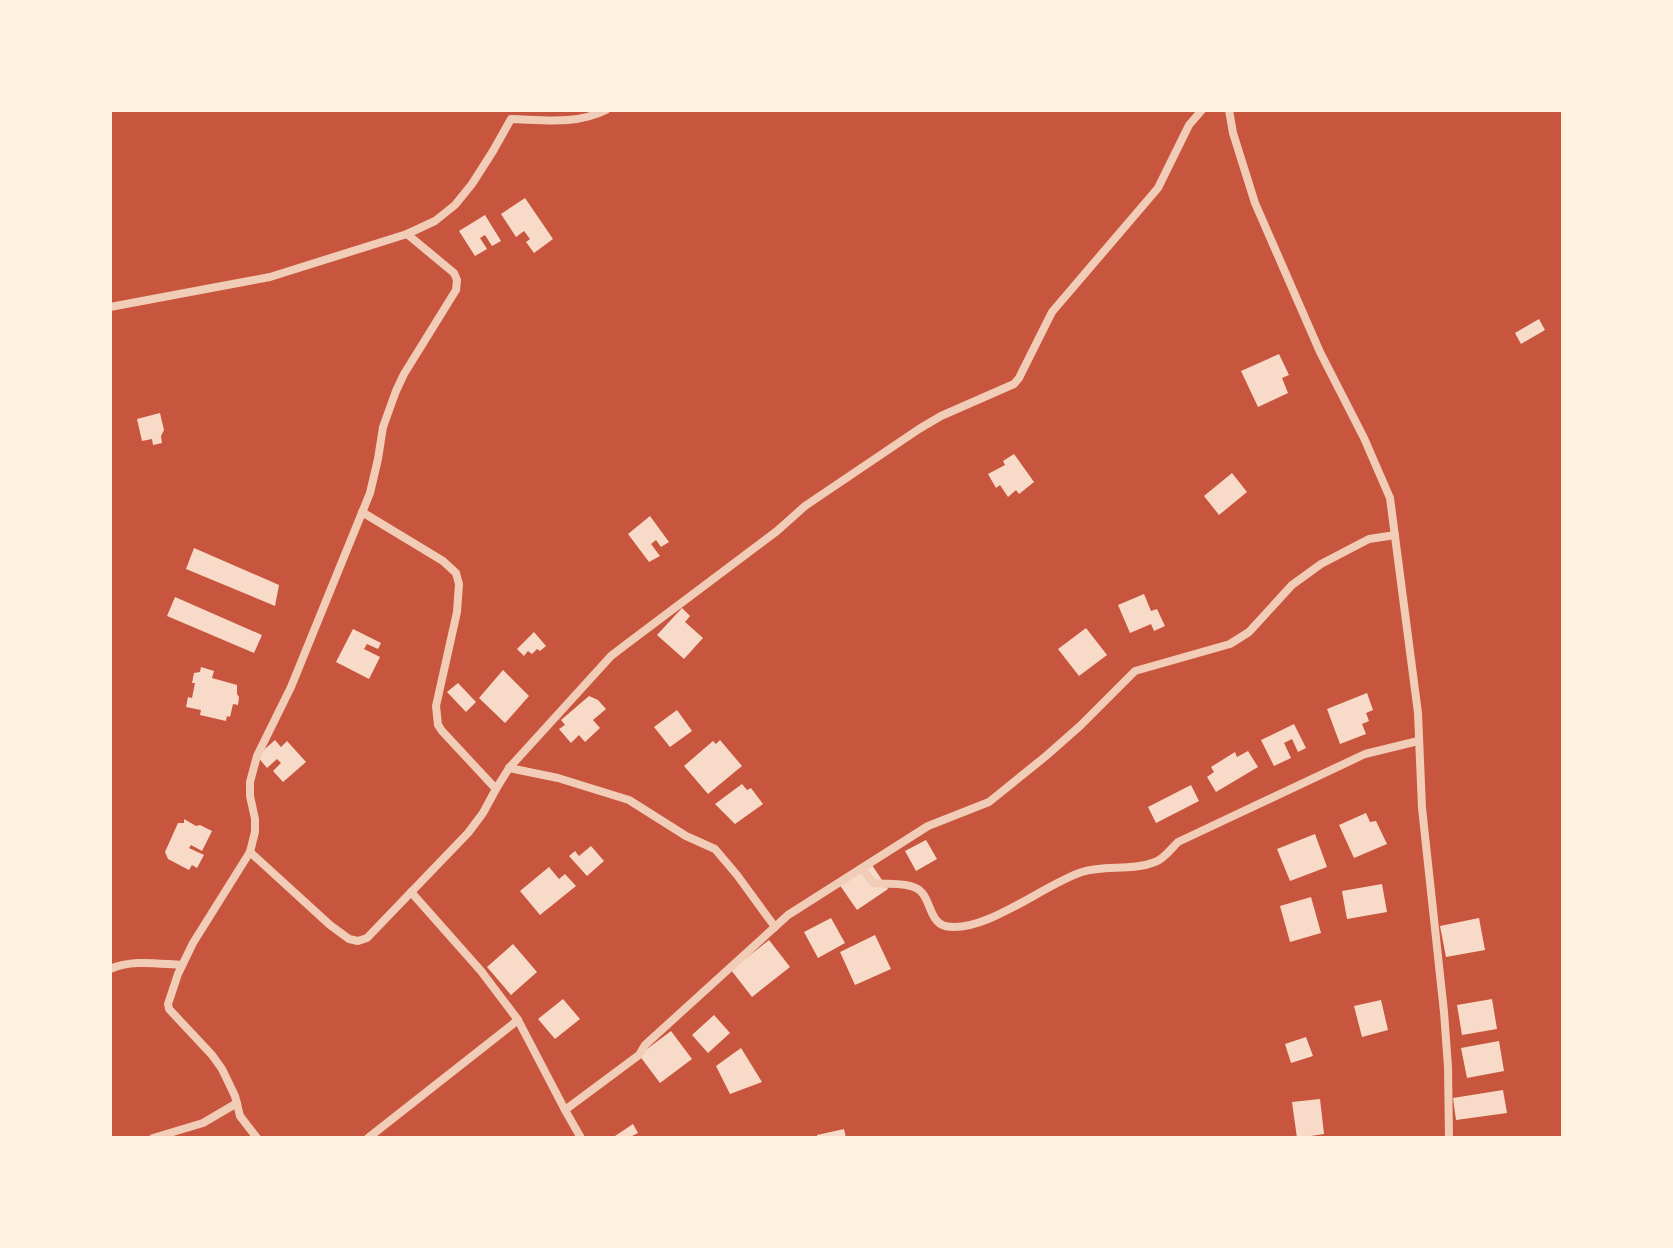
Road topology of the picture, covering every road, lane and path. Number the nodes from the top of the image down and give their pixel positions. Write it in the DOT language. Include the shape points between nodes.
graph roads {
  1 [pos="606,110"];
  2 [pos="1202,110"];
  3 [pos="1229,110"];
  4 [pos="514,114"];
  5 [pos="407,234"];
  6 [pos="110,307"];
  7 [pos="362,512"];
  8 [pos="1395,535"];
  9 [pos="1418,741"];
  10 [pos="509,768"];
  11 [pos="496,789"];
  12 [pos="250,852"];
  13 [pos="862,868"];
  14 [pos="411,892"];
  15 [pos="775,927"];
  16 [pos="182,965"];
  17 [pos="110,969"];
  18 [pos="518,1020"];
  19 [pos="237,1103"];
  20 [pos="565,1110"];
  21 [pos="153,1138"];
  22 [pos="257,1138"];
  23 [pos="368,1138"];
  24 [pos="581,1138"];
  25 [pos="1449,1138"];
  1 -- 4 [label="street" via="573,121"];
  2 -- 10 [label="street" via="1158,188 1052,312 1014,384 919,429 795,514 611,656"];
  3 -- 8 [label="street" via="1255,203 1385,484"];
  4 -- 5 [label="street" via="455,205"];
  5 -- 6 [label="street" via="270,277"];
  5 -- 7 [label="street" via="454,273 456,290 396,391"];
  7 -- 11 [label="street" via="456,573 457,612 436,716 442,731"];
  7 -- 12 [label="street" via="257,756 250,782 255,832"];
  8 -- 9 [label="street"];
  8 -- 13 [label="street" via="1366,540 1307,573 1249,632 1230,644 1135,671 989,802 928,826"];
  9 -- 13 [label="street" via="1365,754 1178,842 1156,862 1082,872 970,925 939,923 919,889 874,884"];
  9 -- 25 [label="street" via="1444,1012"];
  10 -- 11 [label="street"];
  10 -- 15 [label="street" via="629,800 715,849"];
  11 -- 14 [label="street" via="468,833"];
  12 -- 14 [label="street" via="349,939 367,938"];
  12 -- 16 [label="street"];
  13 -- 15 [label="street"];
  14 -- 18 [label="street"];
  15 -- 20 [label="street" via="639,1055"];
  16 -- 17 [label="street" via="129,963"];
  16 -- 19 [label="street" via="169,1009 212,1055"];
  18 -- 20 [label="street"];
  18 -- 23 [label="street"];
  19 -- 21 [label="street" via="203,1123"];
  19 -- 22 [label="street"];
  20 -- 24 [label="street"];
}
